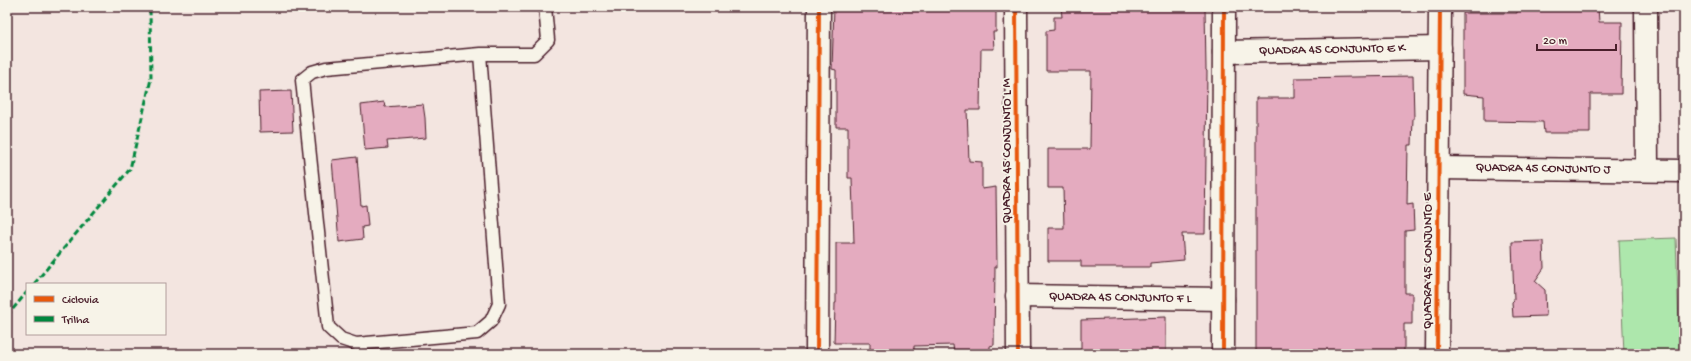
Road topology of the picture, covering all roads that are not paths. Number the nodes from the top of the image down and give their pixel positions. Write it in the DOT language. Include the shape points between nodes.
graph roads {
  1 [pos="545,7"];
  2 [pos="819,7"];
  3 [pos="1016,7"];
  4 [pos="1224,7"];
  5 [pos="1440,7"];
  6 [pos="1646,7"];
  7 [pos="1440,48"];
  8 [pos="1224,52"];
  9 [pos="480,54"];
  10 [pos="1439,168"];
  11 [pos="1647,170"];
  12 [pos="1684,171"];
  13 [pos="1017,296"];
  14 [pos="1223,299"];
  15 [pos="817,354"];
  16 [pos="1018,354"];
  17 [pos="1223,354"];
  18 [pos="1437,354"];
  1 -- 9 [label="lane" via="548,40 534,54"];
  2 -- 15 [label="street"];
  3 -- 13 [label="street, QUADRA 45 CONJUNTO L M"];
  4 -- 8 [label="street"];
  5 -- 7 [label="street, QUADRA 45 CONJUNTO E"];
  6 -- 11 [label="street"];
  7 -- 8 [label="street, QUADRA 45 CONJUNTO E K"];
  7 -- 10 [label="street, QUADRA 45 CONJUNTO E"];
  8 -- 14 [label="street"];
  9 -- 9 [label="lane" via="499,304 491,321 477,333 356,344 341,339 328,327 302,80 312,72 326,68"];
  10 -- 11 [label="street, QUADRA 45 CONJUNTO J"];
  10 -- 18 [label="street, QUADRA 45 CONJUNTO E"];
  11 -- 12 [label="street, QUADRA 45 CONJUNTO J"];
  13 -- 14 [label="street, QUADRA 45 CONJUNTO F L"];
  13 -- 16 [label="street, QUADRA 45 CONJUNTO L M"];
  14 -- 17 [label="street"];
}
